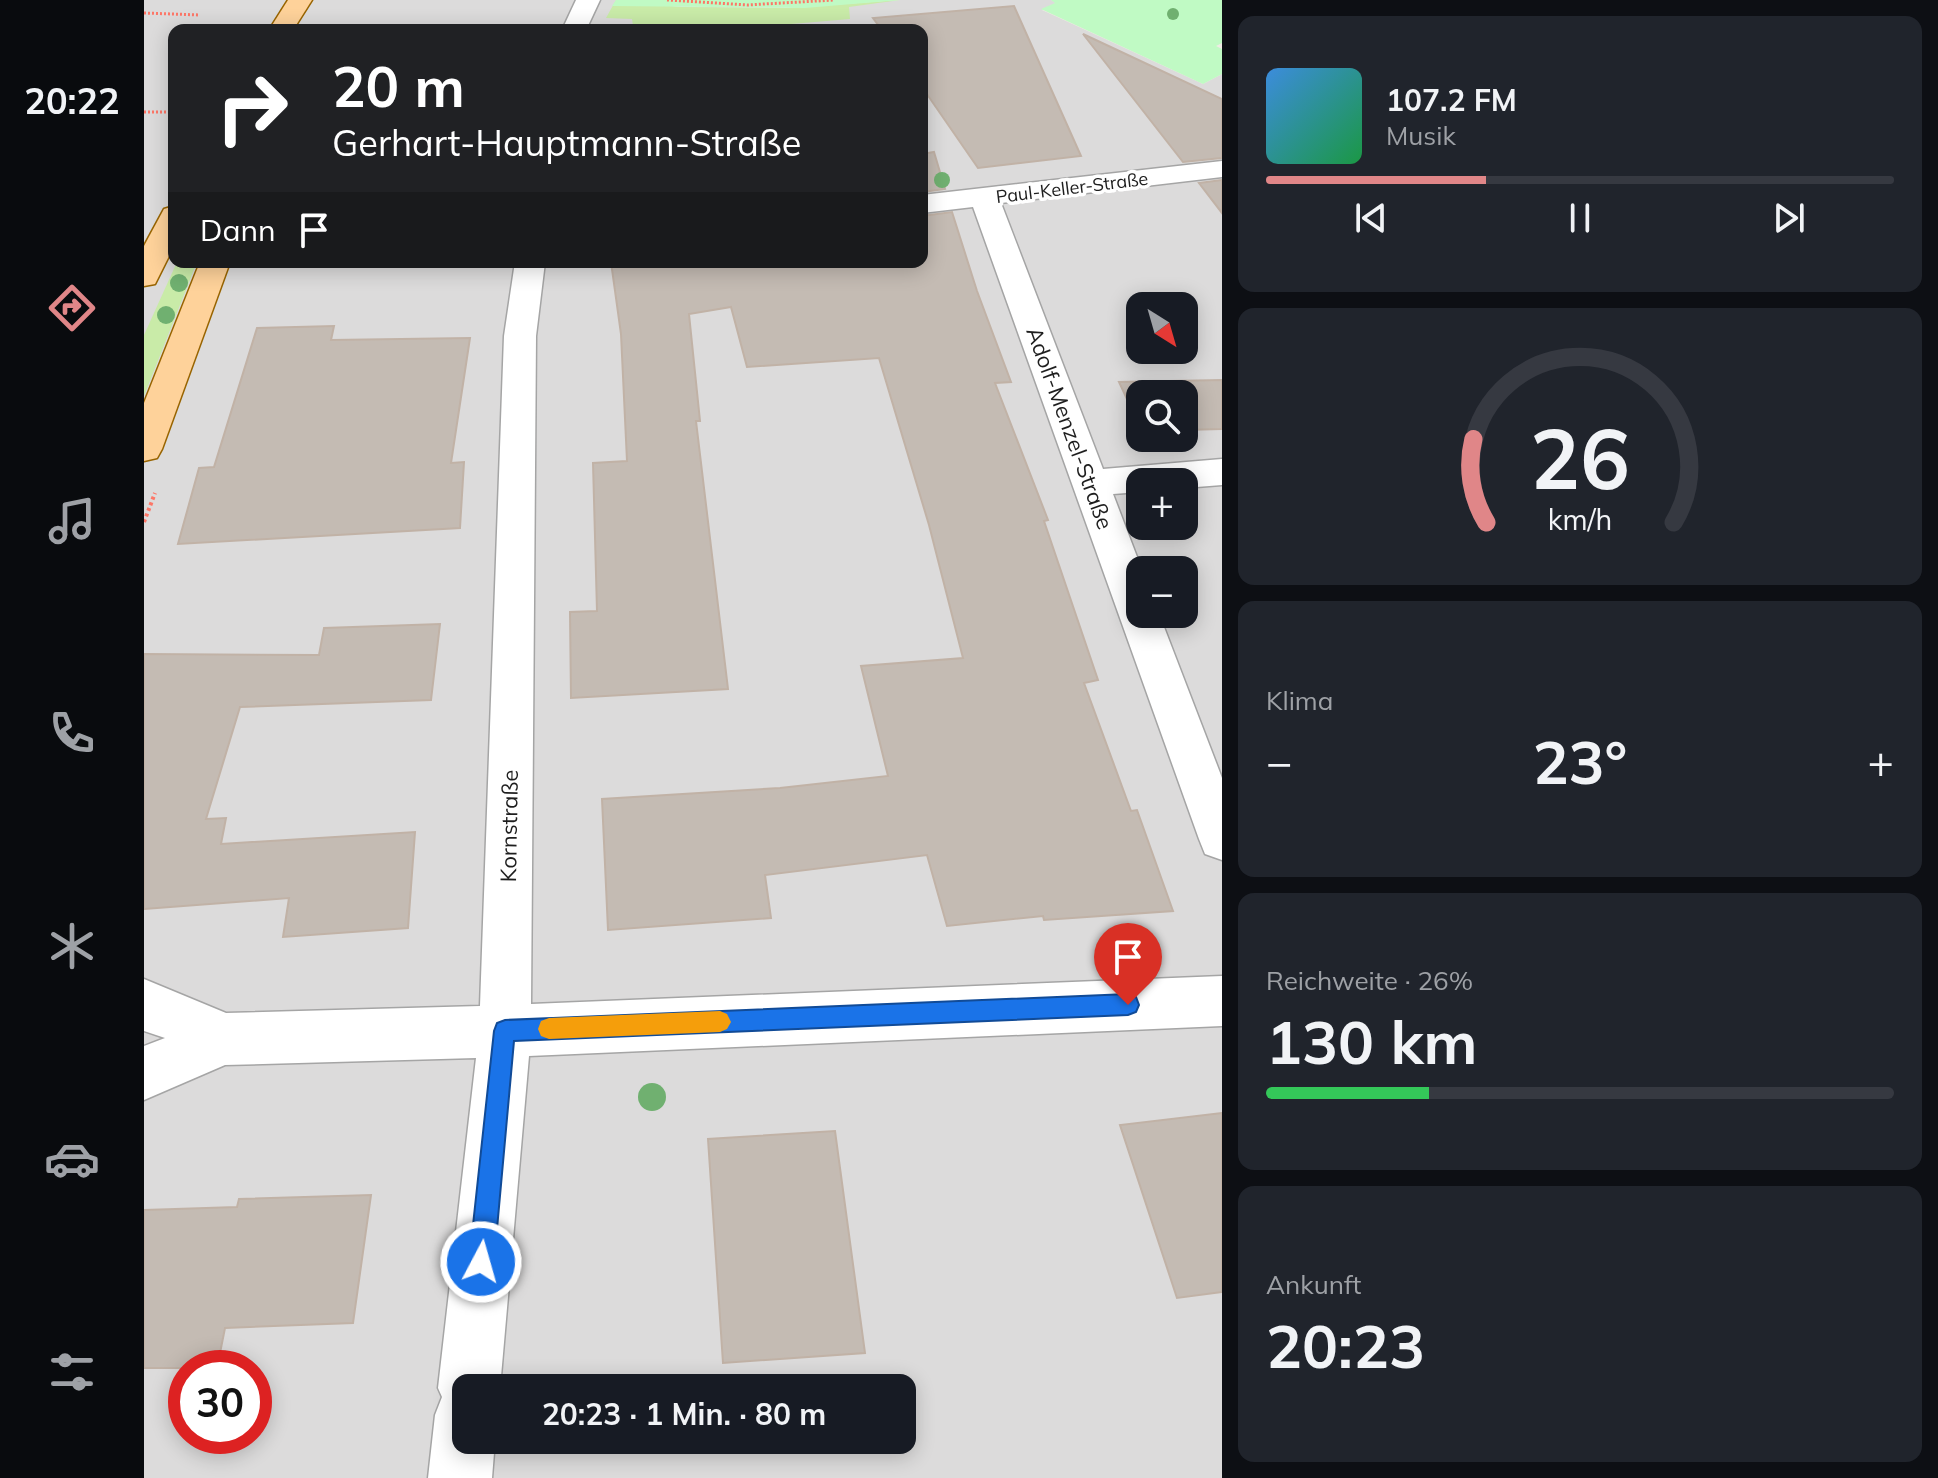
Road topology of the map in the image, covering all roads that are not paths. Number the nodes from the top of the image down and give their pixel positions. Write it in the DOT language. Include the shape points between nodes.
graph roads {
  1 [pos="300,0"];
  2 [pos="588,0"];
  3 [pos="285,24"];
  4 [pos="577,24"];
  5 [pos="1222,169"];
  6 [pos="984,198"];
  7 [pos="928,203"];
  8 [pos="168,227"];
  9 [pos="213,268"];
  10 [pos="529,268"];
  11 [pos="144,277"];
  12 [pos="144,449"];
  13 [pos="1222,472"];
  14 [pos="1091,483"];
  15 [pos="1222,839"];
  16 [pos="1222,1001"];
  17 [pos="144,1005"];
  18 [pos="505,1031"];
  19 [pos="224,1039"];
  20 [pos="144,1073"];
  21 [pos="470,1374"];
  22 [pos="462,1454"];
  23 [pos="460,1478"];
  1 -- 3 [label="main road"];
  2 -- 4 [label="street"];
  5 -- 6 [label="street, Paul-Keller-Straße"];
  6 -- 7 [label="street, Paul-Keller-Straße"];
  6 -- 14 [label="street, Adolf-Menzel-Straße"];
  8 -- 11 [label="main road"];
  9 -- 12 [label="main road"];
  10 -- 18 [label="street, Kornstraße" via="520,336"];
  13 -- 14 [label="street"];
  14 -- 15 [label="street, Adolf-Menzel-Straße"];
  16 -- 18 [label="street"];
  17 -- 19 [label="street"];
  18 -- 19 [label="street"];
  18 -- 21 [label="street, Kornstraße"];
  19 -- 20 [label="street"];
  22 -- 23 [label="street"];
}
